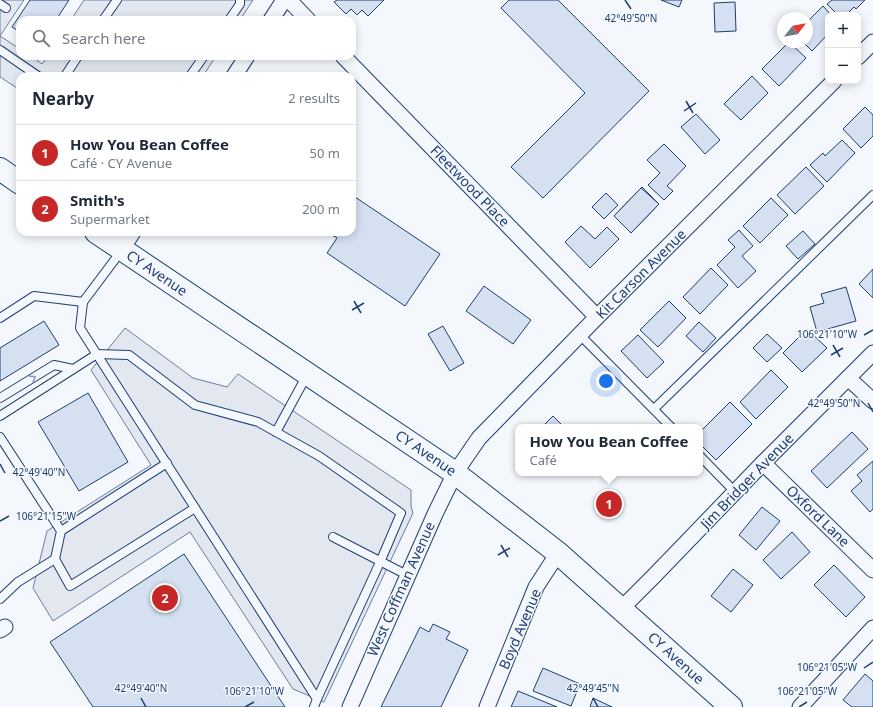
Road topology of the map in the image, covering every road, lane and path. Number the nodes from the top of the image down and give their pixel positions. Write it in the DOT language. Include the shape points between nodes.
graph roads {
  1 [pos="117,0"];
  2 [pos="240,0"];
  3 [pos="284,0"];
  4 [pos="289,0"];
  5 [pos="106,16"];
  6 [pos="232,16"];
  7 [pos="274,16"];
  8 [pos="304,16"];
  9 [pos="873,42"];
  10 [pos="0,50"];
  11 [pos="861,54"];
  12 [pos="75,60"];
  13 [pos="201,60"];
  14 [pos="244,60"];
  15 [pos="347,60"];
  16 [pos="32,72"];
  17 [pos="68,72"];
  18 [pos="193,72"];
  19 [pos="237,72"];
  20 [pos="831,84"];
  21 [pos="0,170"];
  22 [pos="16,180"];
  23 [pos="873,195"];
  24 [pos="110,236"];
  25 [pos="127,241"];
  26 [pos="83,302"];
  27 [pos="597,317"];
  28 [pos="0,318"];
  29 [pos="580,335"];
  30 [pos="873,353"];
  31 [pos="97,354"];
  32 [pos="73,369"];
  33 [pos="308,374"];
  34 [pos="848,378"];
  35 [pos="0,398"];
  36 [pos="873,401"];
  37 [pos="654,409"];
  38 [pos="0,416"];
  39 [pos="668,424"];
  40 [pos="276,432"];
  41 [pos="0,437"];
  42 [pos="703,459"];
  43 [pos="167,463"];
  44 [pos="763,463"];
  45 [pos="455,473"];
  46 [pos="735,492"];
  47 [pos="195,508"];
  48 [pos="61,531"];
  49 [pos="333,537"];
  50 [pos="558,553"];
  51 [pos="55,559"];
  52 [pos="381,560"];
  53 [pos="873,570"];
  54 [pos="408,575"];
  55 [pos="0,599"];
  56 [pos="621,609"];
  57 [pos="873,628"];
  58 [pos="315,703"];
  59 [pos="350,707"];
  60 [pos="486,707"];
  61 [pos="731,707"];
  62 [pos="800,707"];
  1 -- 5 [label="lane"];
  2 -- 6 [label="lane"];
  3 -- 7 [label="street"];
  4 -- 8 [label="street"];
  9 -- 11 [label="street"];
  10 -- 16 [label="lane"];
  12 -- 17 [label="lane"];
  13 -- 18 [label="lane"];
  14 -- 19 [label="street"];
  15 -- 27 [label="street, Fleetwood Place"];
  20 -- 27 [label="street, Kit Carson Avenue"];
  21 -- 22 [label="main road"];
  23 -- 37 [label="lane"];
  24 -- 25 [label="main road, CY Avenue"];
  25 -- 26 [label="lane"];
  25 -- 33 [label="main road, CY Avenue"];
  26 -- 28 [label="lane" via="34,296"];
  26 -- 31 [label="lane" via="80,328"];
  27 -- 29 [label="street, Kit Carson Avenue"];
  29 -- 37 [label="lane"];
  29 -- 45 [label="street, Kit Carson Avenue" via="479,438"];
  30 -- 34 [label="street, Jim Bridger Avenue"];
  31 -- 32 [label="lane"];
  31 -- 40 [label="lane" via="129,355 195,405 258,422"];
  31 -- 43 [label="lane"];
  35 -- 32 [label="lane, one-way" via="54,365"];
  32 -- 38 [label="lane"];
  33 -- 40 [label="lane"];
  33 -- 45 [label="main road, CY Avenue"];
  34 -- 36 [label="street"];
  34 -- 44 [label="street, Jim Bridger Avenue"];
  37 -- 39 [label="lane"];
  40 -- 52 [label="lane" via="319,456 401,513"];
  41 -- 48 [label="lane"];
  42 -- 46 [label="lane"];
  43 -- 47 [label="lane"];
  43 -- 48 [label="lane"];
  44 -- 46 [label="street, Jim Bridger Avenue"];
  44 -- 53 [label="street, Oxford Lane"];
  45 -- 50 [label="main road, CY Avenue"];
  45 -- 54 [label="street, West Coffman Avenue"];
  46 -- 56 [label="street, Jim Bridger Avenue"];
  47 -- 51 [label="lane" via="70,586"];
  47 -- 58 [label="lane"];
  48 -- 51 [label="lane"];
  49 -- 52 [label="lane"];
  50 -- 56 [label="main road, CY Avenue"];
  50 -- 60 [label="street, Boyd Avenue" via="536,587"];
  51 -- 55 [label="lane" via="18,582"];
  52 -- 54 [label="lane"];
  52 -- 58 [label="lane"];
  54 -- 59 [label="street, West Coffman Avenue"];
  56 -- 61 [label="main road, CY Avenue"];
  57 -- 62 [label="street"];
}
